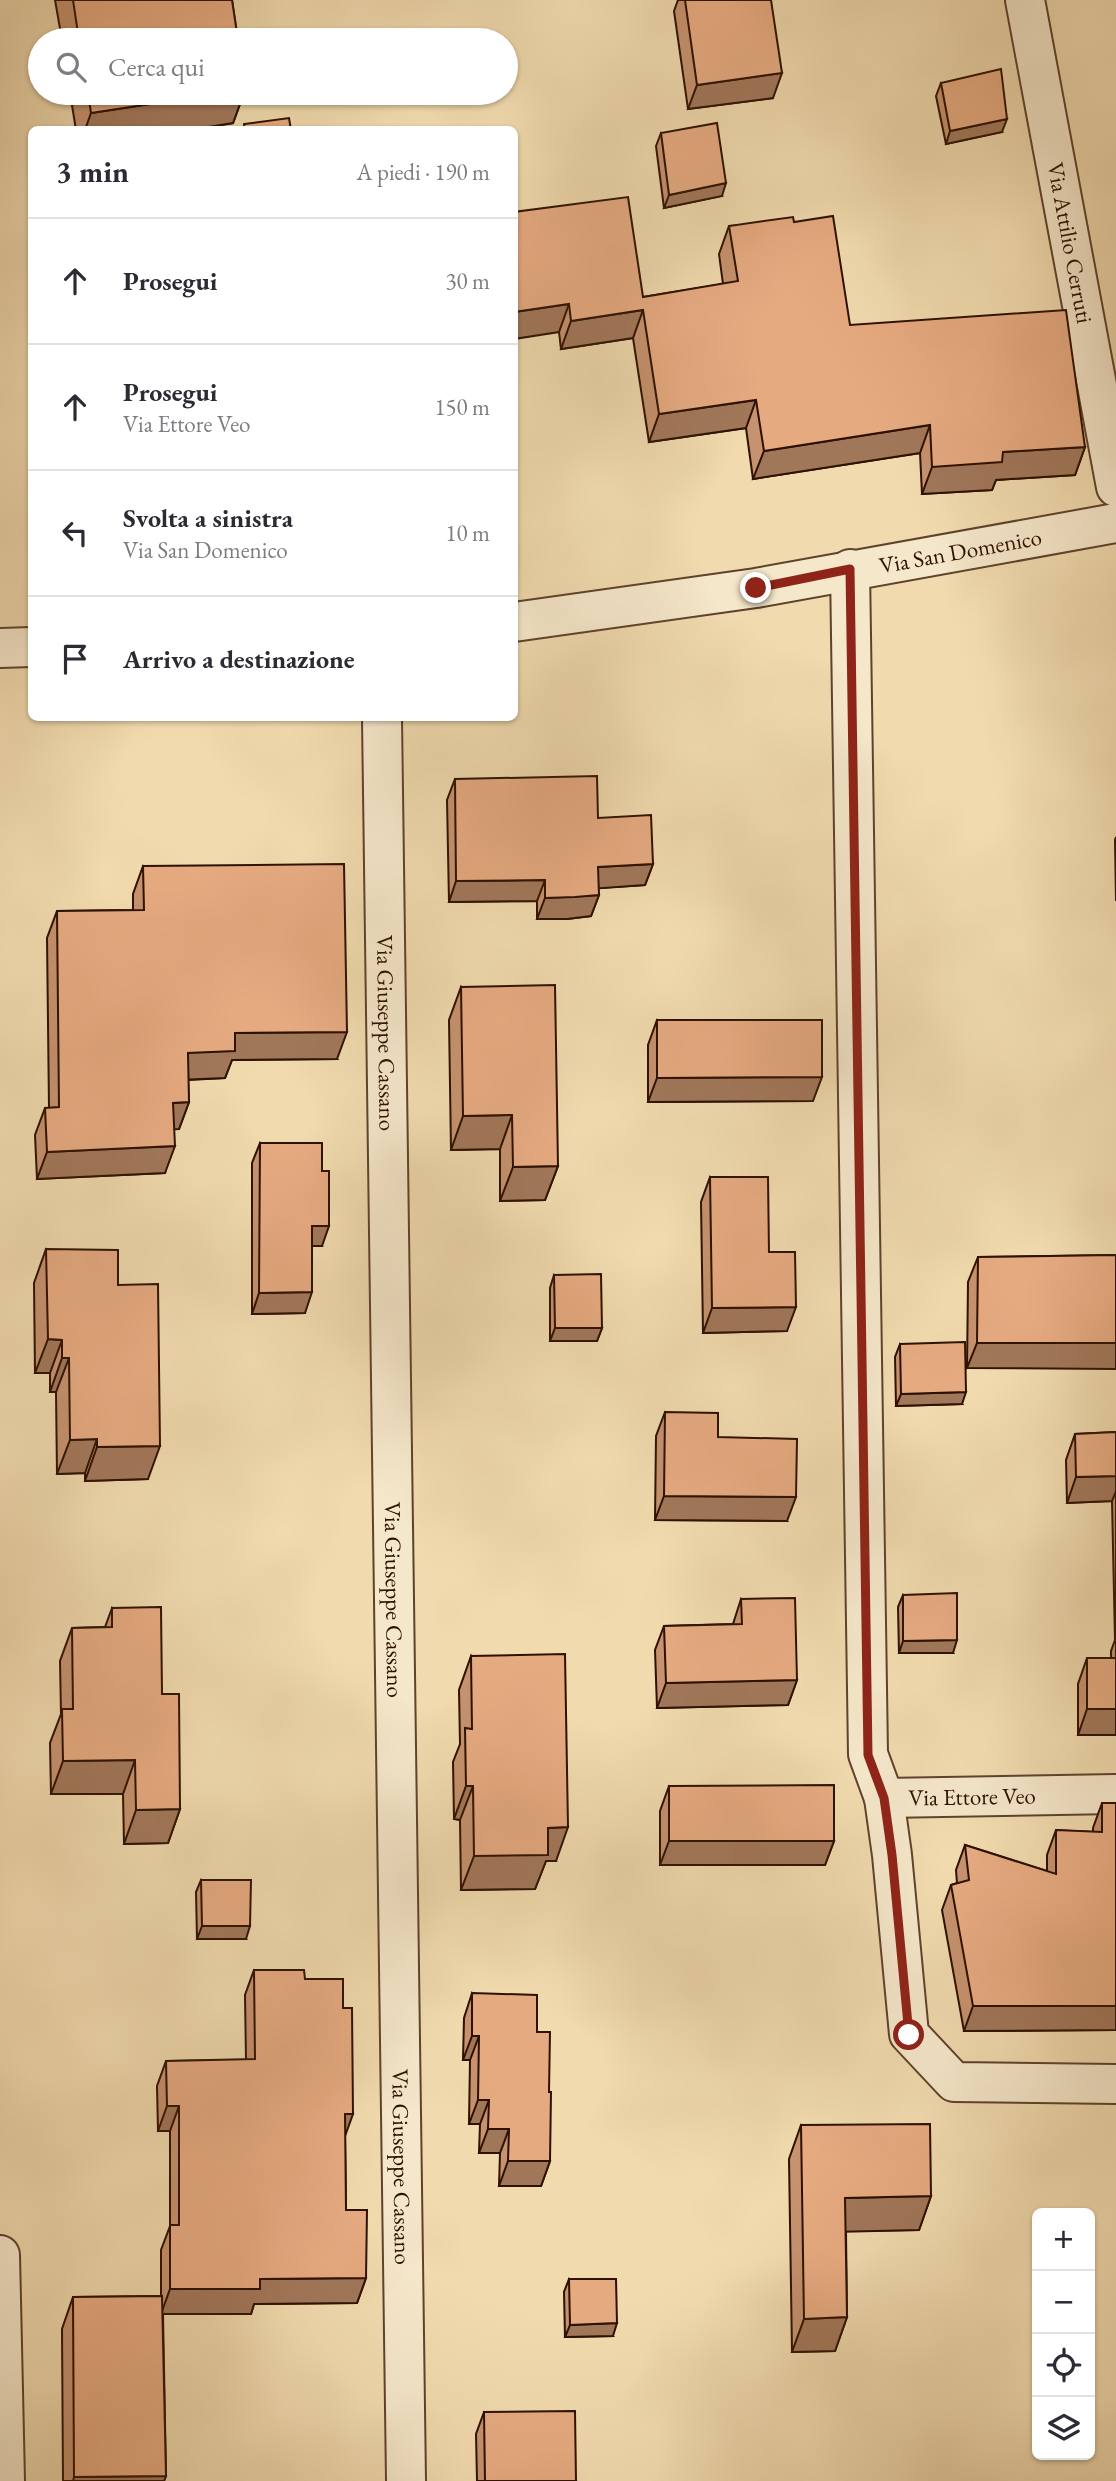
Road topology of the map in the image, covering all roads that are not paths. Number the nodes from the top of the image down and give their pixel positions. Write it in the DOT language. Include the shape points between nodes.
graph roads {
  1 [pos="1025,0"];
  2 [pos="1116,487"];
  3 [pos="1116,523"];
  4 [pos="850,569"];
  5 [pos="518,621"];
  6 [pos="28,647"];
  7 [pos="0,648"];
  8 [pos="382,721"];
  9 [pos="1116,1794"];
  10 [pos="884,1798"];
  11 [pos="1116,2084"];
  12 [pos="0,2255"];
  13 [pos="5,2481"];
  14 [pos="406,2481"];
  1 -- 2 [label="street, Via Attilio Cerruti"];
  3 -- 4 [label="street, Via San Domenico"];
  4 -- 5 [label="street, Via San Domenico" via="756,588"];
  4 -- 10 [label="street, Via Ettore Veo" via="868,1755"];
  6 -- 7 [label="street"];
  8 -- 14 [label="street, Via Giuseppe Cassano"];
  9 -- 10 [label="street, Via Ettore Veo"];
  10 -- 11 [label="street" via="909,2035 954,2082"];
  12 -- 13 [label="street"];
}
